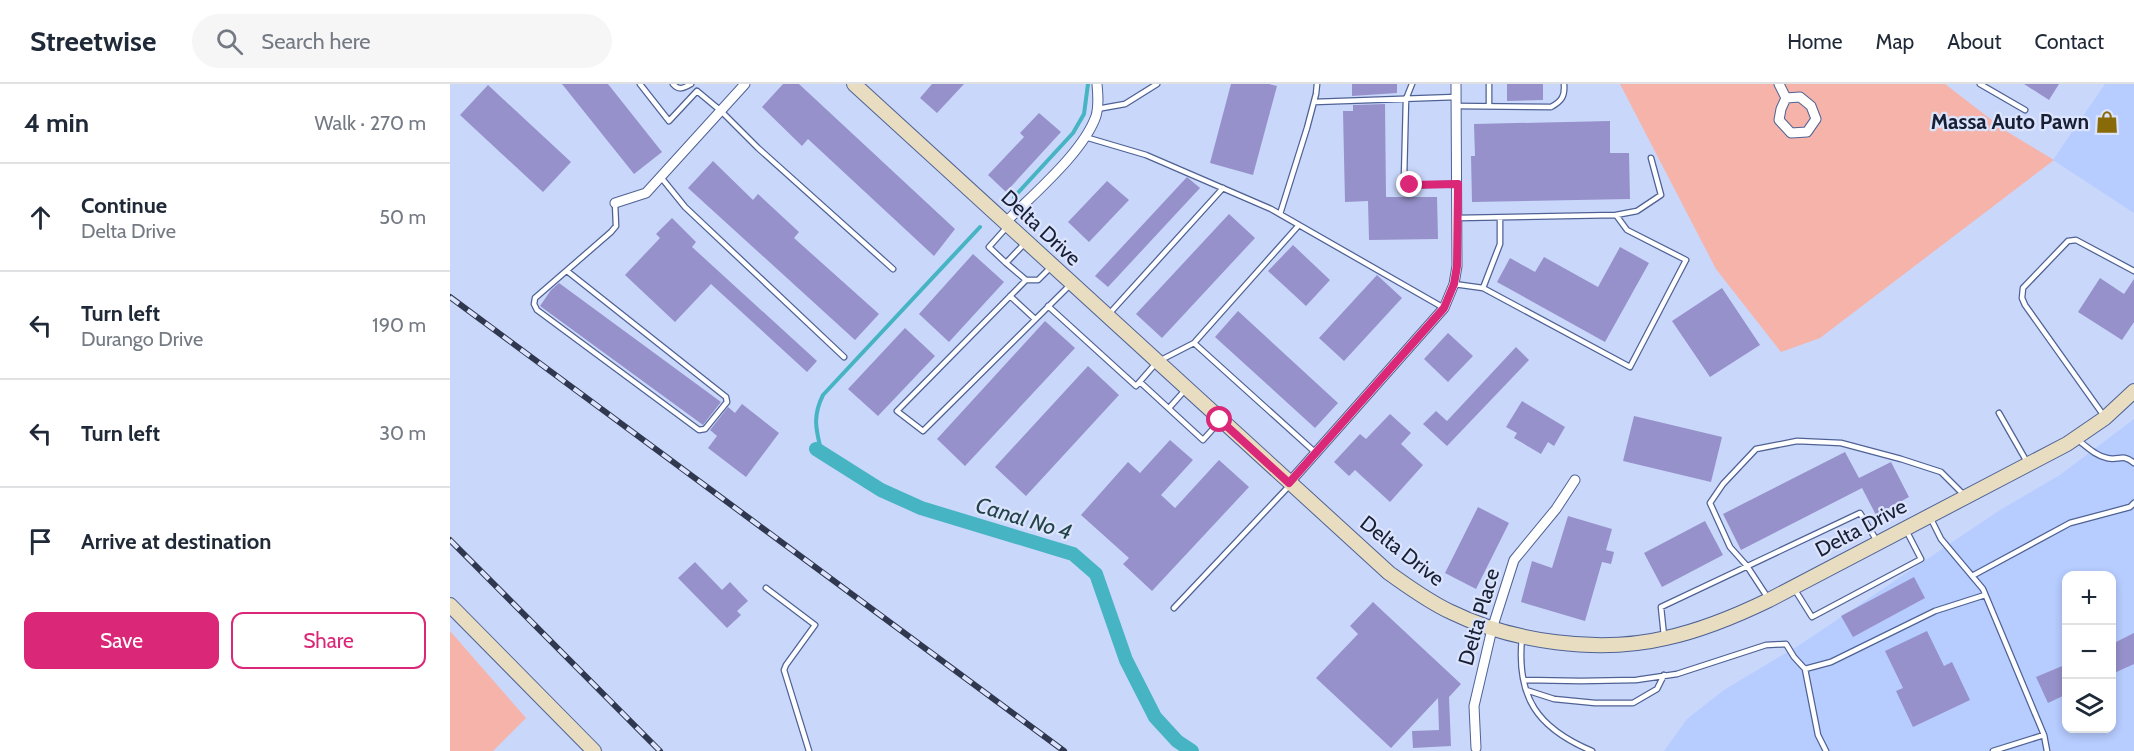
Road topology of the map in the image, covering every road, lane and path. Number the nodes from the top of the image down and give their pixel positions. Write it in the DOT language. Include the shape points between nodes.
graph roads {
  1 [pos="640,84"];
  2 [pos="673,84"];
  3 [pos="692,84"];
  4 [pos="745,84"];
  5 [pos="854,84"];
  6 [pos="1097,84"];
  7 [pos="1317,84"];
  8 [pos="1412,84"];
  9 [pos="1456,84"];
  10 [pos="1489,84"];
  11 [pos="1564,84"];
  12 [pos="1779,84"];
  13 [pos="1980,84"];
  14 [pos="1154,85"];
  15 [pos="1786,98"];
  16 [pos="1406,99"];
  17 [pos="1314,102"];
  18 [pos="1456,102"];
  19 [pos="1489,106"];
  20 [pos="1097,109"];
  21 [pos="2025,110"];
  22 [pos="721,111"];
  23 [pos="1085,137"];
  24 [pos="1651,158"];
  25 [pos="660,176"];
  26 [pos="1458,184"];
  27 [pos="1223,188"];
  28 [pos="615,204"];
  29 [pos="1280,214"];
  30 [pos="1616,215"];
  31 [pos="1458,218"];
  32 [pos="1500,218"];
  33 [pos="1006,224"];
  34 [pos="1299,225"];
  35 [pos="1025,242"];
  36 [pos="1006,263"];
  37 [pos="1052,266"];
  38 [pos="893,269"];
  39 [pos="567,271"];
  40 [pos="2134,271"];
  41 [pos="1026,280"];
  42 [pos="1071,284"];
  43 [pos="1454,284"];
  44 [pos="1483,288"];
  45 [pos="1010,296"];
  46 [pos="1048,306"];
  47 [pos="1444,308"];
  48 [pos="1107,316"];
  49 [pos="1035,319"];
  50 [pos="1194,343"];
  51 [pos="844,357"];
  52 [pos="1157,363"];
  53 [pos="1140,382"];
  54 [pos="1186,389"];
  55 [pos="2134,391"];
  56 [pos="1169,408"];
  57 [pos="1999,413"];
  58 [pos="2105,418"];
  59 [pos="1220,420"];
  60 [pos="2076,438"];
  61 [pos="1317,454"];
  62 [pos="2029,464"];
  63 [pos="2134,464"];
  64 [pos="1575,480"];
  65 [pos="1290,484"];
  66 [pos="1966,497"];
  67 [pos="2134,503"];
  68 [pos="1930,516"];
  69 [pos="1905,529"];
  70 [pos="1878,543"];
  71 [pos="1747,566"];
  72 [pos="1971,575"];
  73 [pos="1794,587"];
  74 [pos="766,588"];
  75 [pos="1985,595"];
  76 [pos="1770,600"];
  77 [pos="450,605"];
  78 [pos="1174,608"];
  79 [pos="1492,629"];
  80 [pos="1522,636"];
  81 [pos="1665,639"];
  82 [pos="1805,669"];
  83 [pos="1664,675"];
  84 [pos="1524,680"];
  85 [pos="1526,690"];
  86 [pos="2044,735"];
  87 [pos="1476,750"];
  88 [pos="594,751"];
  89 [pos="808,751"];
  90 [pos="1592,751"];
  91 [pos="1826,751"];
  92 [pos="1993,751"];
  93 [pos="2047,751"];
  1 -- 22 [label="lane" via="669,121 697,91"];
  2 -- 3 [label="lane" via="681,89"];
  4 -- 22 [label="street"];
  5 -- 33 [label="main road, Delta Drive"];
  6 -- 20 [label="street"];
  7 -- 17 [label="lane"];
  8 -- 16 [label="lane"];
  9 -- 18 [label="street"];
  10 -- 19 [label="lane"];
  11 -- 19 [label="lane" via="1560,102 1551,107"];
  12 -- 15 [label="street"];
  13 -- 21 [label="lane"];
  14 -- 20 [label="lane" via="1125,104"];
  15 -- 15 [label="street" via="1800,97 1810,106 1816,119 1807,132 1791,133 1779,120"];
  16 -- 17 [label="lane"];
  16 -- 18 [label="lane"];
  16 -- 26 [label="lane" via="1404,178 1410,185"];
  17 -- 29 [label="lane"];
  18 -- 19 [label="lane"];
  18 -- 26 [label="street"];
  20 -- 23 [label="street"];
  22 -- 25 [label="street"];
  22 -- 38 [label="lane"];
  23 -- 27 [label="lane" via="1146,155"];
  23 -- 33 [label="street"];
  24 -- 30 [label="lane" via="1660,195 1637,211"];
  25 -- 28 [label="street" via="646,193"];
  25 -- 51 [label="lane" via="685,207"];
  26 -- 31 [label="street"];
  27 -- 29 [label="lane"];
  27 -- 48 [label="lane"];
  28 -- 39 [label="lane" via="616,226"];
  29 -- 34 [label="lane"];
  30 -- 32 [label="lane"];
  30 -- 44 [label="lane" via="1627,230 1686,260 1630,367"];
  31 -- 32 [label="lane"];
  31 -- 43 [label="street"];
  32 -- 44 [label="lane" via="1500,244"];
  33 -- 35 [label="main road, Delta Drive"];
  33 -- 36 [label="lane" via="990,247"];
  34 -- 47 [label="lane"];
  34 -- 50 [label="lane"];
  35 -- 36 [label="lane"];
  35 -- 37 [label="main road, Delta Drive"];
  36 -- 41 [label="lane"];
  37 -- 41 [label="lane" via="1038,280"];
  37 -- 42 [label="main road, Delta Drive"];
  39 -- 39 [label="lane" via="535,298 537,310 699,430 705,429 727,402 726,397"];
  40 -- 58 [label="lane" via="2076,240 2068,241 2023,288 2025,305"];
  41 -- 45 [label="lane"];
  42 -- 46 [label="lane"];
  42 -- 48 [label="main road, Delta Drive"];
  43 -- 44 [label="lane"];
  43 -- 47 [label="street"];
  45 -- 49 [label="lane"];
  45 -- 49 [label="lane" via="897,411 923,432"];
  46 -- 49 [label="lane"];
  46 -- 53 [label="lane" via="1136,386"];
  47 -- 61 [label="street"];
  48 -- 52 [label="main road, Delta Drive"];
  50 -- 52 [label="lane"];
  50 -- 61 [label="lane"];
  52 -- 53 [label="lane"];
  52 -- 54 [label="main road, Delta Drive"];
  53 -- 56 [label="lane"];
  54 -- 56 [label="lane"];
  54 -- 59 [label="main road, Delta Drive"];
  55 -- 58 [label="main road, Delta Drive"];
  56 -- 59 [label="lane" via="1203,440"];
  57 -- 62 [label="lane"];
  58 -- 60 [label="main road, Delta Drive"];
  59 -- 65 [label="main road, Delta Drive"];
  60 -- 62 [label="main road, Delta Drive"];
  60 -- 63 [label="lane" via="2096,454 2108,459 2125,458"];
  61 -- 65 [label="street"];
  62 -- 66 [label="main road, Delta Drive"];
  64 -- 79 [label="street, Delta Place" via="1514,560"];
  65 -- 78 [label="lane"];
  65 -- 79 [label="main road, Delta Drive" via="1389,573 1451,612"];
  66 -- 68 [label="main road, Delta Drive"];
  66 -- 71 [label="lane" via="1941,472 1841,443 1797,441 1756,449 1710,502 1730,547"];
  67 -- 72 [label="lane" via="2070,523"];
  68 -- 69 [label="main road, Delta Drive"];
  68 -- 72 [label="lane" via="1941,539"];
  69 -- 70 [label="main road, Delta Drive"];
  69 -- 73 [label="lane" via="1922,559 1812,616"];
  70 -- 71 [label="lane" via="1860,513"];
  70 -- 73 [label="main road, Delta Drive"];
  71 -- 76 [label="lane"];
  71 -- 81 [label="lane" via="1661,607"];
  72 -- 75 [label="lane"];
  73 -- 76 [label="main road, Delta Drive"];
  74 -- 89 [label="lane" via="815,625 784,670"];
  75 -- 82 [label="lane" via="1935,611 1831,662"];
  75 -- 86 [label="lane"];
  76 -- 81 [label="main road, Delta Drive" via="1730,619"];
  77 -- 88 [label="main road"];
  79 -- 80 [label="main road, Delta Drive"];
  79 -- 87 [label="street, Delta Place" via="1474,706"];
  80 -- 81 [label="main road, Delta Drive" via="1606,644"];
  80 -- 84 [label="lane"];
  82 -- 83 [label="lane" via="1786,644 1766,645"];
  82 -- 91 [label="lane" via="1818,735"];
  83 -- 84 [label="lane" via="1636,680"];
  83 -- 85 [label="lane" via="1657,688 1633,704 1554,699"];
  84 -- 85 [label="lane"];
  85 -- 90 [label="lane" via="1535,712 1549,728"];
  86 -- 92 [label="lane"];
  86 -- 93 [label="lane"];
}
